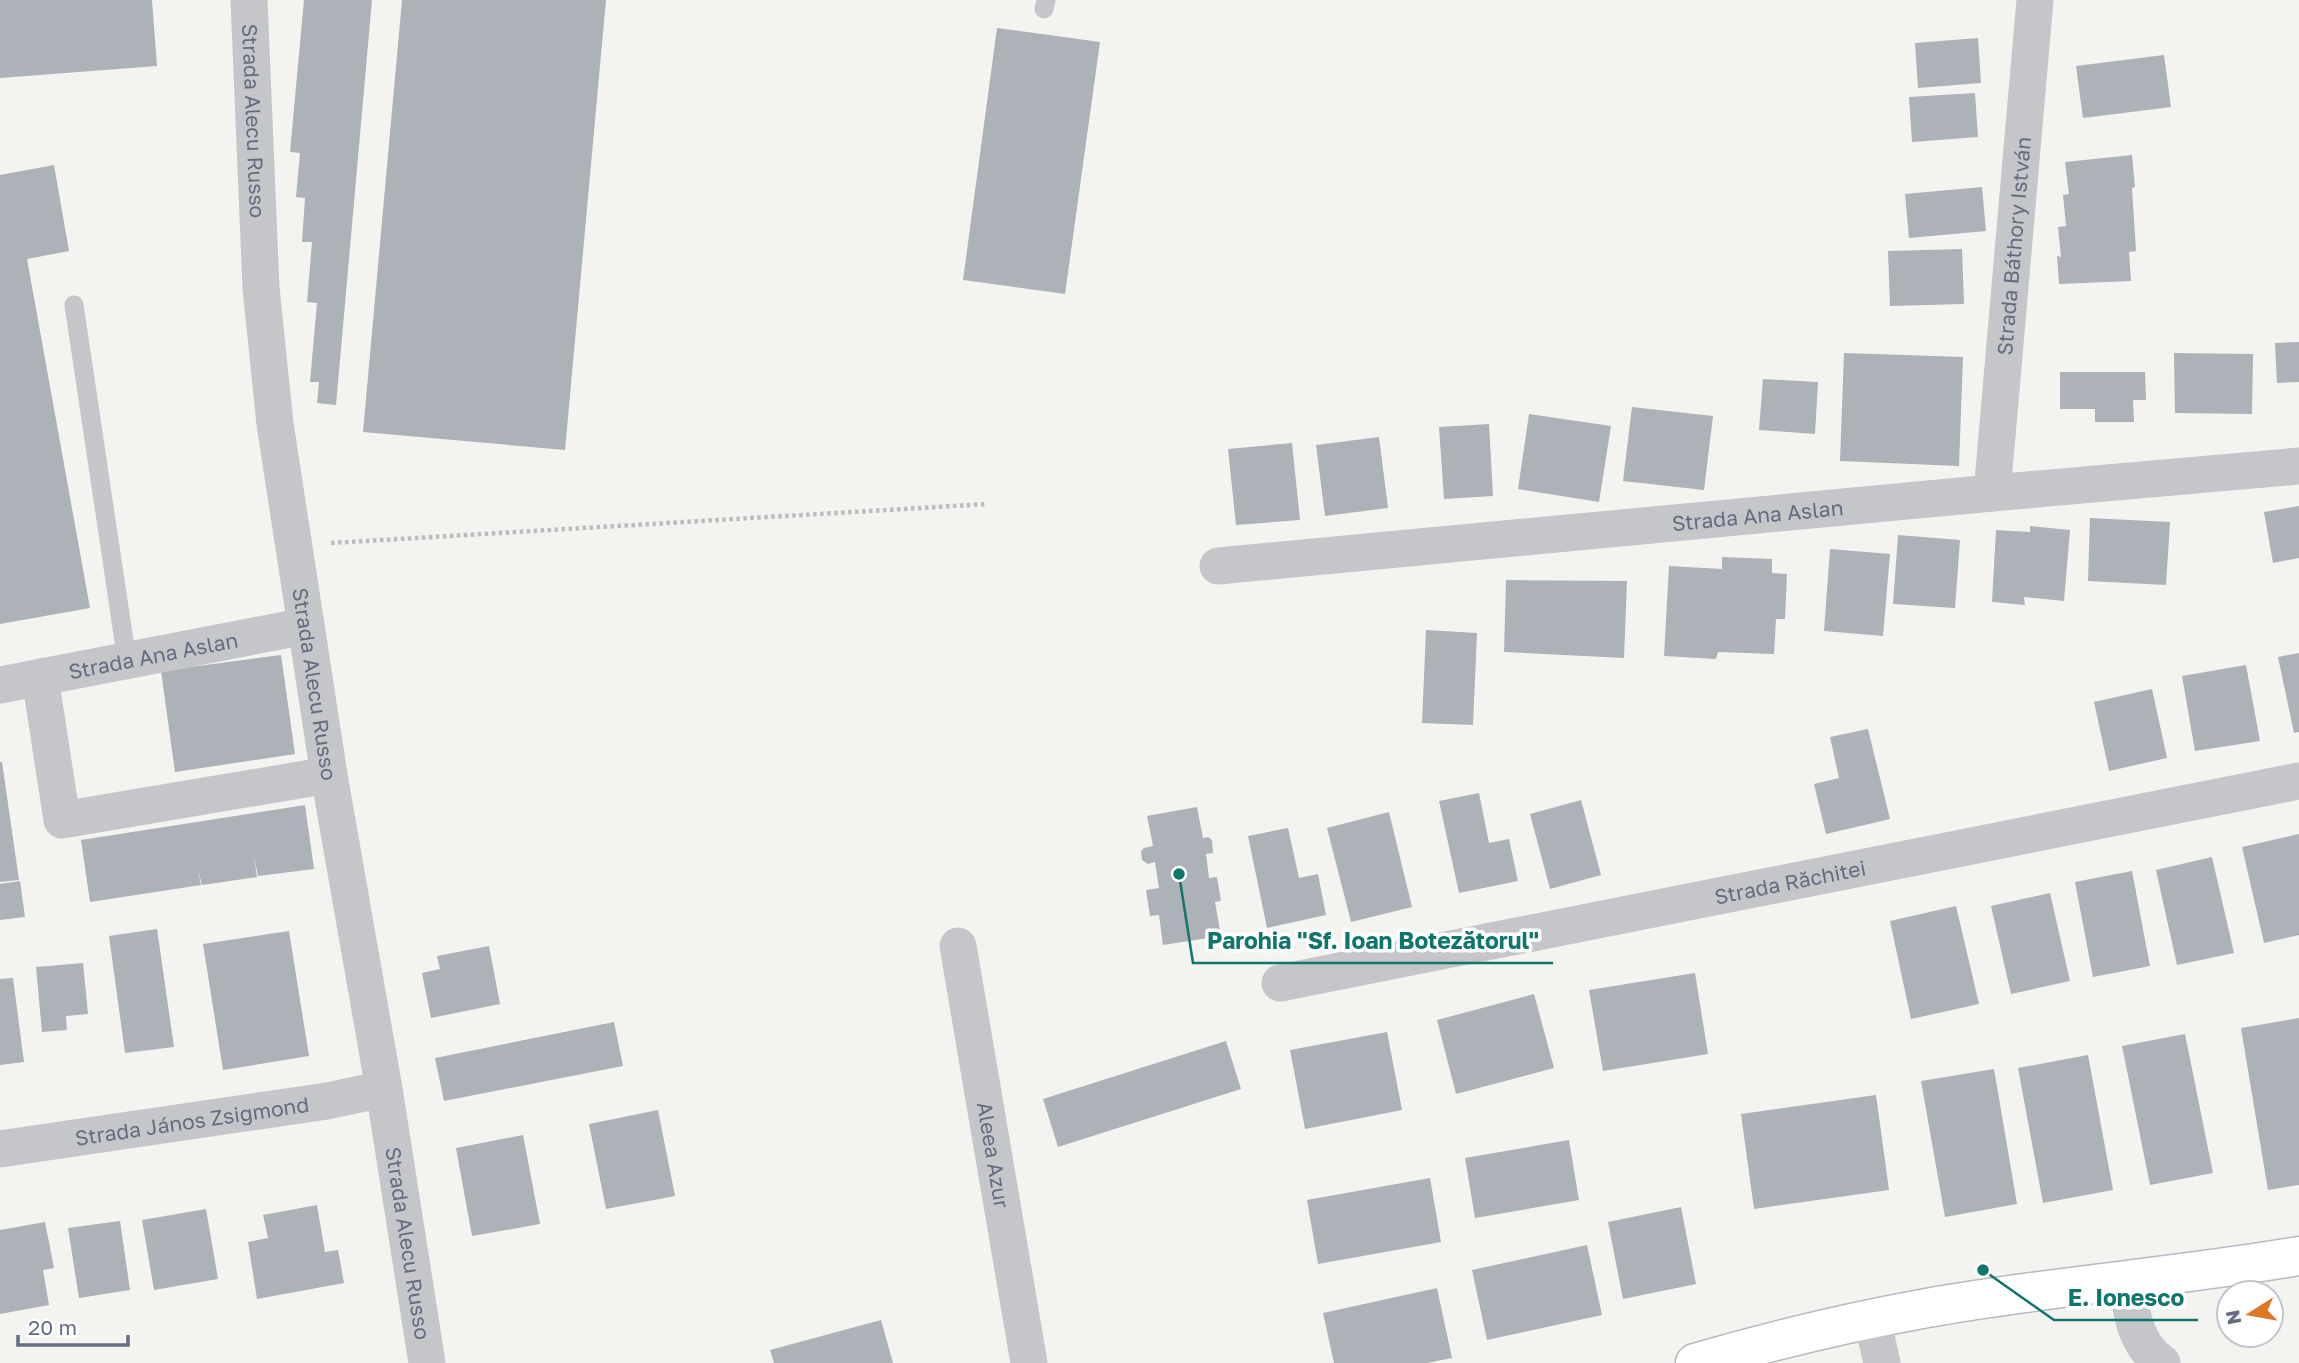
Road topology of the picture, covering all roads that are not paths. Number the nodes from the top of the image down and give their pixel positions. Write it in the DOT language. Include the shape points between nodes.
graph roads {
  1 [pos="249,0"];
  2 [pos="2035,0"];
  3 [pos="74,305"];
  4 [pos="2299,466"];
  5 [pos="1992,492"];
  6 [pos="1218,566"];
  7 [pos="306,626"];
  8 [pos="127,661"];
  9 [pos="40,677"];
  10 [pos="0,685"];
  11 [pos="330,775"];
  12 [pos="2299,781"];
  13 [pos="958,946"];
  14 [pos="1280,983"];
  15 [pos="384,1089"];
  16 [pos="0,1149"];
  17 [pos="2299,1256"];
  18 [pos="2127,1280"];
  19 [pos="1872,1318"];
  20 [pos="427,1363"];
  21 [pos="1029,1363"];
  22 [pos="1695,1363"];
  23 [pos="1882,1363"];
  24 [pos="2162,1363"];
  1 -- 7 [label="street, Strada Alecu Russo" via="261,288 275,424"];
  2 -- 5 [label="street, Strada Báthory István"];
  3 -- 8 [label="lane"];
  4 -- 5 [label="street, Strada Ana Aslan"];
  5 -- 6 [label="street, Strada Ana Aslan"];
  7 -- 8 [label="street, Strada Ana Aslan"];
  7 -- 11 [label="street, Strada Alecu Russo"];
  8 -- 9 [label="street, Strada Ana Aslan"];
  9 -- 10 [label="street, Strada Ana Aslan"];
  9 -- 11 [label="street" via="62,820"];
  11 -- 15 [label="street, Strada Alecu Russo"];
  12 -- 14 [label="street, Strada Răchitei"];
  13 -- 21 [label="street, Aleea Azur"];
  15 -- 16 [label="street, Strada János Zsigmond"];
  15 -- 20 [label="street, Strada Alecu Russo"];
  17 -- 18 [label="street"];
  18 -- 19 [label="street"];
  18 -- 24 [label="street" via="2136,1331 2146,1349"];
  19 -- 22 [label="street"];
  19 -- 23 [label="street"];
}
